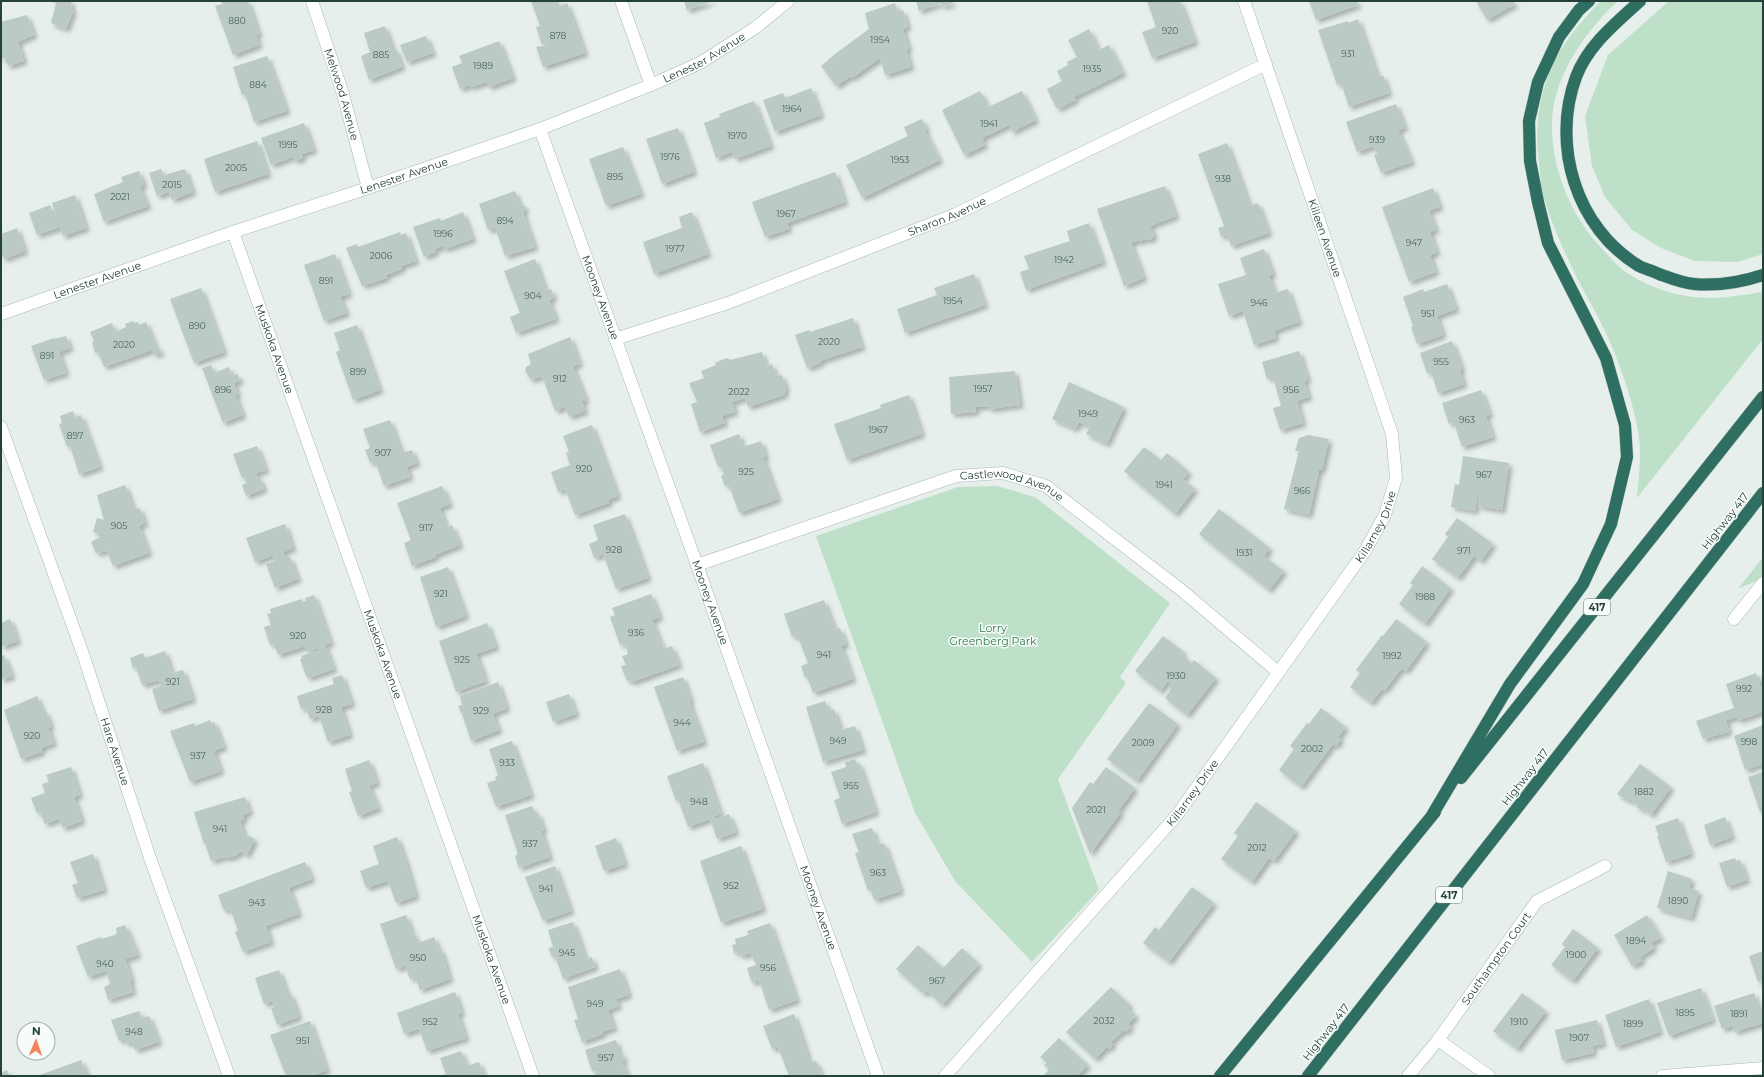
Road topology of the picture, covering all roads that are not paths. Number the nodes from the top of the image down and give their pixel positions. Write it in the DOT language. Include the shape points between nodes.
graph roads {
  1 [pos="312,1"];
  2 [pos="620,1"];
  3 [pos="788,1"];
  4 [pos="1244,1"];
  5 [pos="1589,1"];
  6 [pos="1640,1"];
  7 [pos="1266,64"];
  8 [pos="651,86"];
  9 [pos="540,129"];
  10 [pos="368,188"];
  11 [pos="232,232"];
  12 [pos="1763,275"];
  13 [pos="1,314"];
  14 [pos="615,339"];
  15 [pos="1763,397"];
  16 [pos="1,426"];
  17 [pos="1396,478"];
  18 [pos="1763,493"];
  19 [pos="697,565"];
  20 [pos="1762,587"];
  21 [pos="1734,619"];
  22 [pos="1278,672"];
  23 [pos="1431,817"];
  24 [pos="1605,866"];
  25 [pos="1438,1040"];
  26 [pos="1763,1068"];
  27 [pos="229,1076"];
  28 [pos="533,1076"];
  29 [pos="878,1076"];
  30 [pos="945,1076"];
  31 [pos="1220,1076"];
  32 [pos="1308,1076"];
  33 [pos="1408,1076"];
  34 [pos="1490,1076"];
  35 [pos="1662,1076"];
  1 -- 10 [label="street, Melwood Avenue" via="343,94"];
  2 -- 8 [label="street"];
  3 -- 8 [label="street, Lenester Avenue" via="755,28 700,63"];
  4 -- 7 [label="street, Killeen Avenue"];
  5 -- 23 [label="highway" via="1559,37 1538,82 1529,121 1530,161 1548,243 1606,358 1625,425 1627,458 1611,524 1583,584 1510,684"];
  6 -- 12 [label="highway" via="1603,35 1577,75 1569,98 1566,118 1569,166 1582,203 1610,243 1640,266 1694,284 1745,281"];
  7 -- 14 [label="street, Sharon Avenue" via="956,214 728,303"];
  7 -- 17 [label="street, Killeen Avenue" via="1392,434"];
  8 -- 9 [label="street, Lenester Avenue"];
  9 -- 10 [label="street, Lenester Avenue"];
  9 -- 14 [label="street, Mooney Avenue"];
  10 -- 11 [label="street, Lenester Avenue"];
  11 -- 13 [label="street, Lenester Avenue"];
  11 -- 28 [label="street, Muskoka Avenue"];
  14 -- 19 [label="street, Mooney Avenue"];
  15 -- 23 [label="highway, 417"];
  16 -- 27 [label="street, Hare Avenue" via="83,654 150,858"];
  17 -- 22 [label="street, Killarney Drive" via="1385,515 1365,551"];
  18 -- 32 [label="highway, Highway 417 / 417"];
  19 -- 22 [label="street, Castlewood Avenue" via="956,476 1003,473 1046,486 1180,589"];
  19 -- 29 [label="street, Mooney Avenue"];
  20 -- 21 [label="street"];
  22 -- 30 [label="street, Killarney Drive" via="1177,815"];
  23 -- 31 [label="highway, 417"];
  24 -- 25 [label="street, Southampton Court" via="1537,901"];
  25 -- 33 [label="street, Southampton Court"];
  25 -- 34 [label="street"];
  26 -- 35 [label="street"];
}
